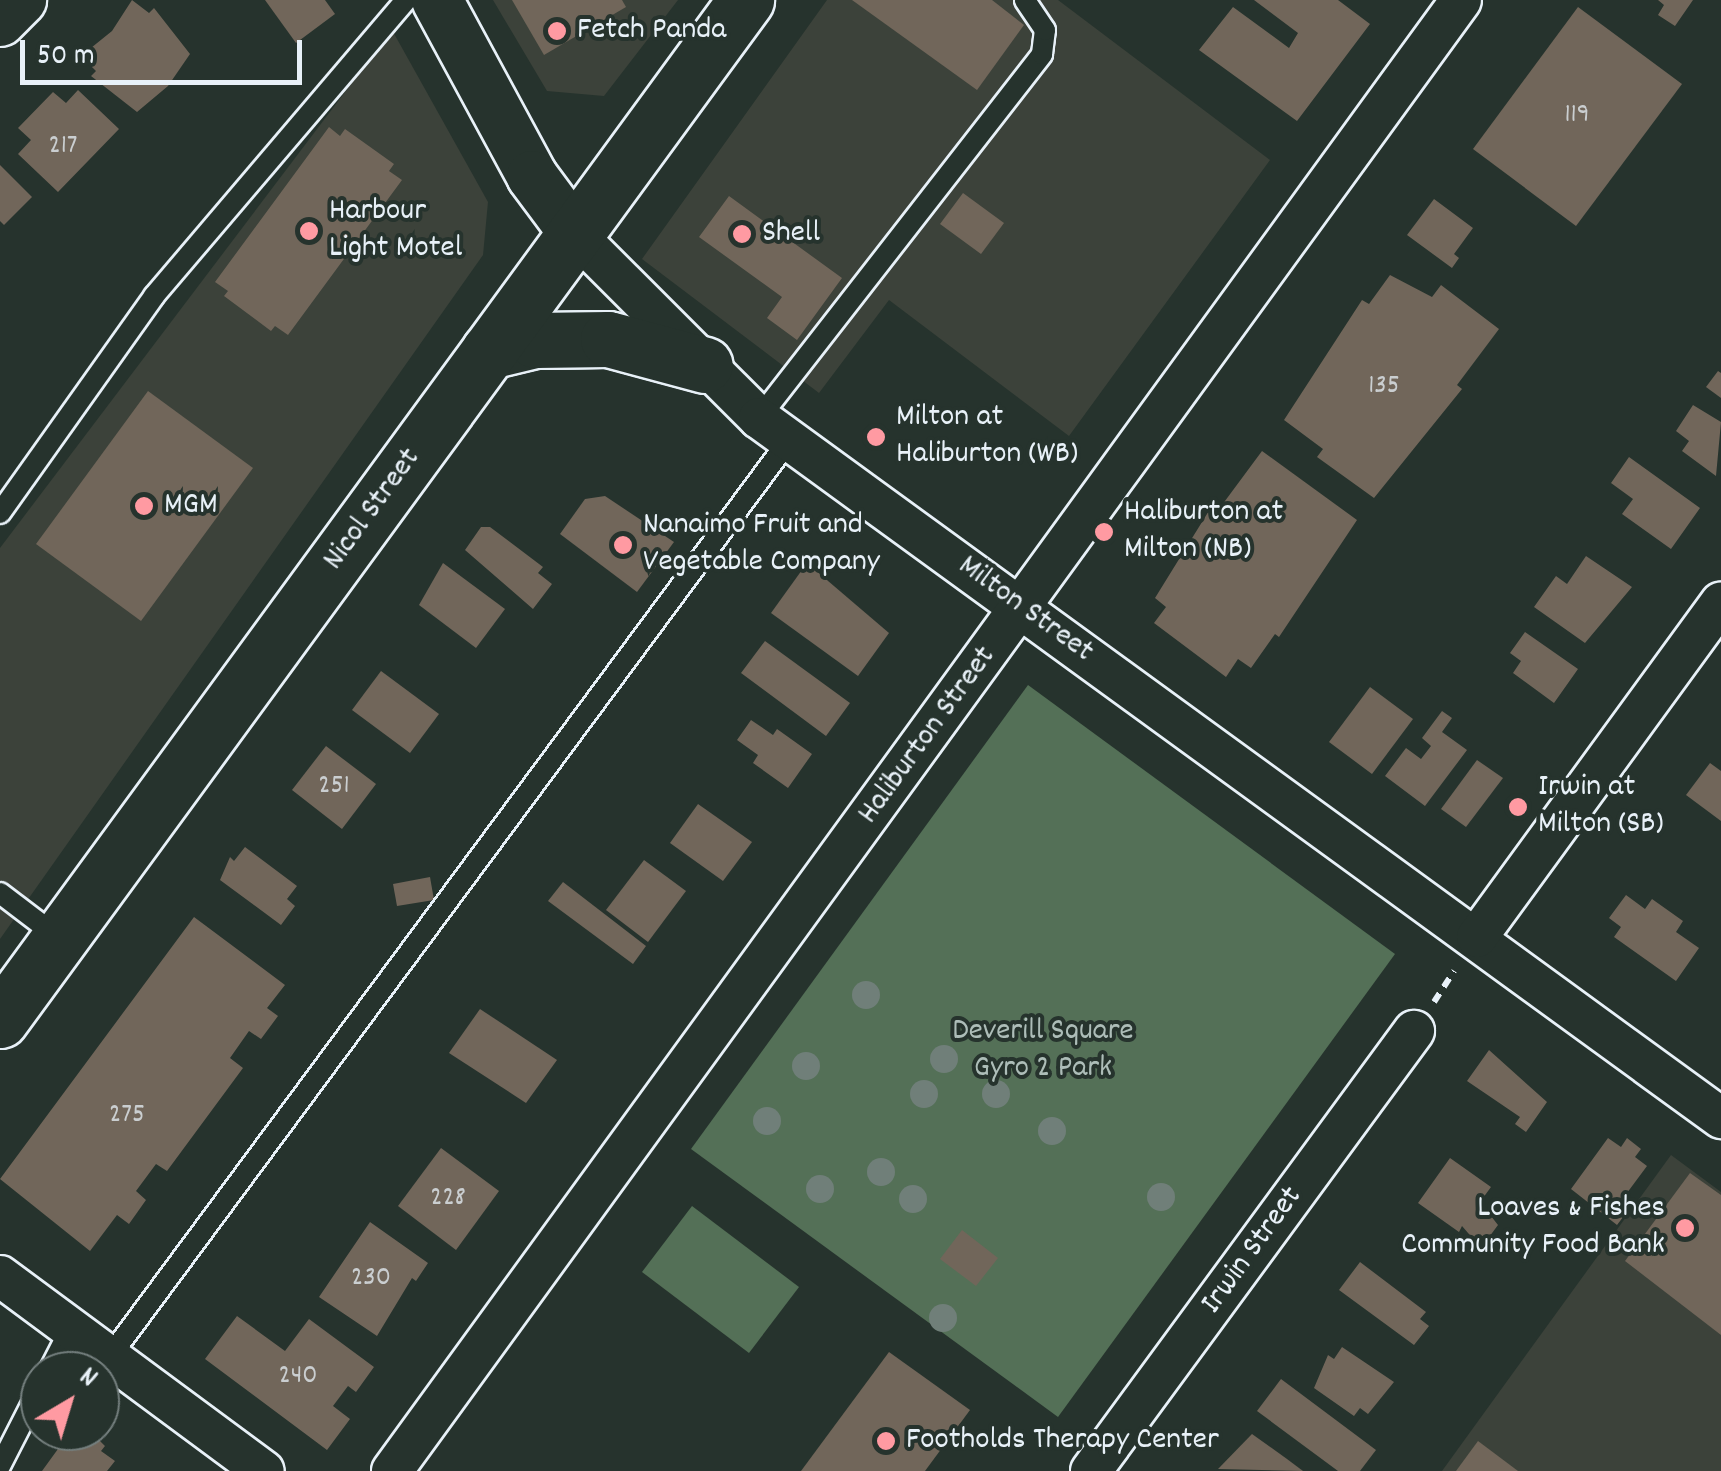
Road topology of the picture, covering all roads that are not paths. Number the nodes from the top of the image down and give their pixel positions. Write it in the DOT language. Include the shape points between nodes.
graph roads {
  1 [pos="21,0"];
  2 [pos="406,0"];
  3 [pos="437,0"];
  4 [pos="746,0"];
  5 [pos="1025,0"];
  6 [pos="1461,0"];
  7 [pos="0,21"];
  8 [pos="575,234"];
  9 [pos="489,351"];
  10 [pos="705,365"];
  11 [pos="774,429"];
  12 [pos="0,513"];
  13 [pos="1721,602"];
  14 [pos="1022,608"];
  15 [pos="0,894"];
  16 [pos="1478,936"];
  17 [pos="59,938"];
  18 [pos="0,1020"];
  19 [pos="1414,1031"];
  20 [pos="1721,1118"];
  21 [pos="0,1276"];
  22 [pos="72,1326"];
  23 [pos="59,1351"];
  24 [pos="106,1351"];
  25 [pos="114,1351"];
  26 [pos="120,1362"];
  27 [pos="20,1427"];
  28 [pos="0,1466"];
  29 [pos="264,1471"];
  30 [pos="392,1471"];
  31 [pos="1092,1471"];
  1 -- 7 [label="street"];
  2 -- 12 [label="lane" via="154,296"];
  3 -- 8 [label="street, Milton Street" via="532,176"];
  4 -- 8 [label="highway, Nicol Street"];
  5 -- 11 [label="lane" via="1044,30 1042,54"];
  6 -- 14 [label="street, Haliburton Street"];
  8 -- 9 [label="highway, Nicol Street"];
  8 -- 10 [label="street, Milton Street"];
  9 -- 10 [label="highway" via="535,340 608,339"];
  9 -- 17 [label="highway, Nicol Street"];
  10 -- 11 [label="street, Milton Street"];
  11 -- 14 [label="street, Milton Street"];
  11 -- 25 [label="lane"];
  13 -- 16 [label="street"];
  14 -- 16 [label="street, Milton Street"];
  14 -- 30 [label="street, Haliburton Street"];
  15 -- 17 [label="lane"];
  16 -- 20 [label="street, Milton Street"];
  17 -- 18 [label="highway, Nicol Street"];
  19 -- 31 [label="street, Irwin Street"];
  21 -- 22 [label="street"];
  22 -- 23 [label="lane"];
  22 -- 24 [label="street"];
  26 -- 29 [label="street"];
  27 -- 28 [label="lane"];
}
